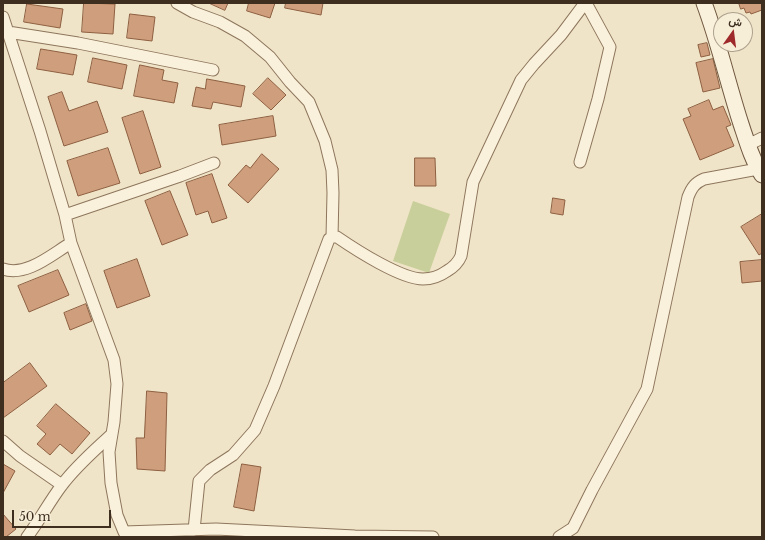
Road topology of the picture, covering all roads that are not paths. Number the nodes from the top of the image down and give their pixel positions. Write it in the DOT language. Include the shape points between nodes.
graph roads {
  1 [pos="177,3"];
  2 [pos="586,3"];
  3 [pos="704,3"];
  4 [pos="3,17"];
  5 [pos="8,32"];
  6 [pos="214,70"];
  7 [pos="762,138"];
  8 [pos="748,145"];
  9 [pos="580,162"];
  10 [pos="214,163"];
  11 [pos="760,172"];
  12 [pos="65,215"];
  13 [pos="332,237"];
  14 [pos="71,243"];
  15 [pos="3,269"];
  16 [pos="112,434"];
  17 [pos="3,441"];
  18 [pos="62,485"];
  19 [pos="194,530"];
  20 [pos="125,534"];
  21 [pos="27,537"];
  22 [pos="433,537"];
  23 [pos="559,537"];
  1 -- 13 [label="street" via="245,36 270,58 309,102 325,141 332,170"];
  2 -- 9 [label="street" via="610,47"];
  2 -- 13 [label="street" via="562,35 521,80 473,182 461,256 453,268 439,276 423,279 409,277 365,255 337,237"];
  3 -- 8 [label="street" via="717,38 732,98"];
  4 -- 5 [label="street"];
  5 -- 6 [label="street"];
  5 -- 12 [label="street"];
  7 -- 8 [label="street"];
  8 -- 11 [label="street"];
  10 -- 12 [label="street"];
  11 -- 23 [label="street" via="704,179 692,187 647,390 573,528"];
  12 -- 14 [label="street"];
  13 -- 19 [label="street" via="327,242 256,430 232,455 199,481"];
  14 -- 15 [label="street" via="33,266 12,271"];
  14 -- 16 [label="street" via="114,360 117,384"];
  16 -- 18 [label="street"];
  16 -- 20 [label="street" via="109,452 111,483 117,515"];
  17 -- 18 [label="street"];
  18 -- 21 [label="street"];
  19 -- 20 [label="street"];
  19 -- 22 [label="street"];
}
